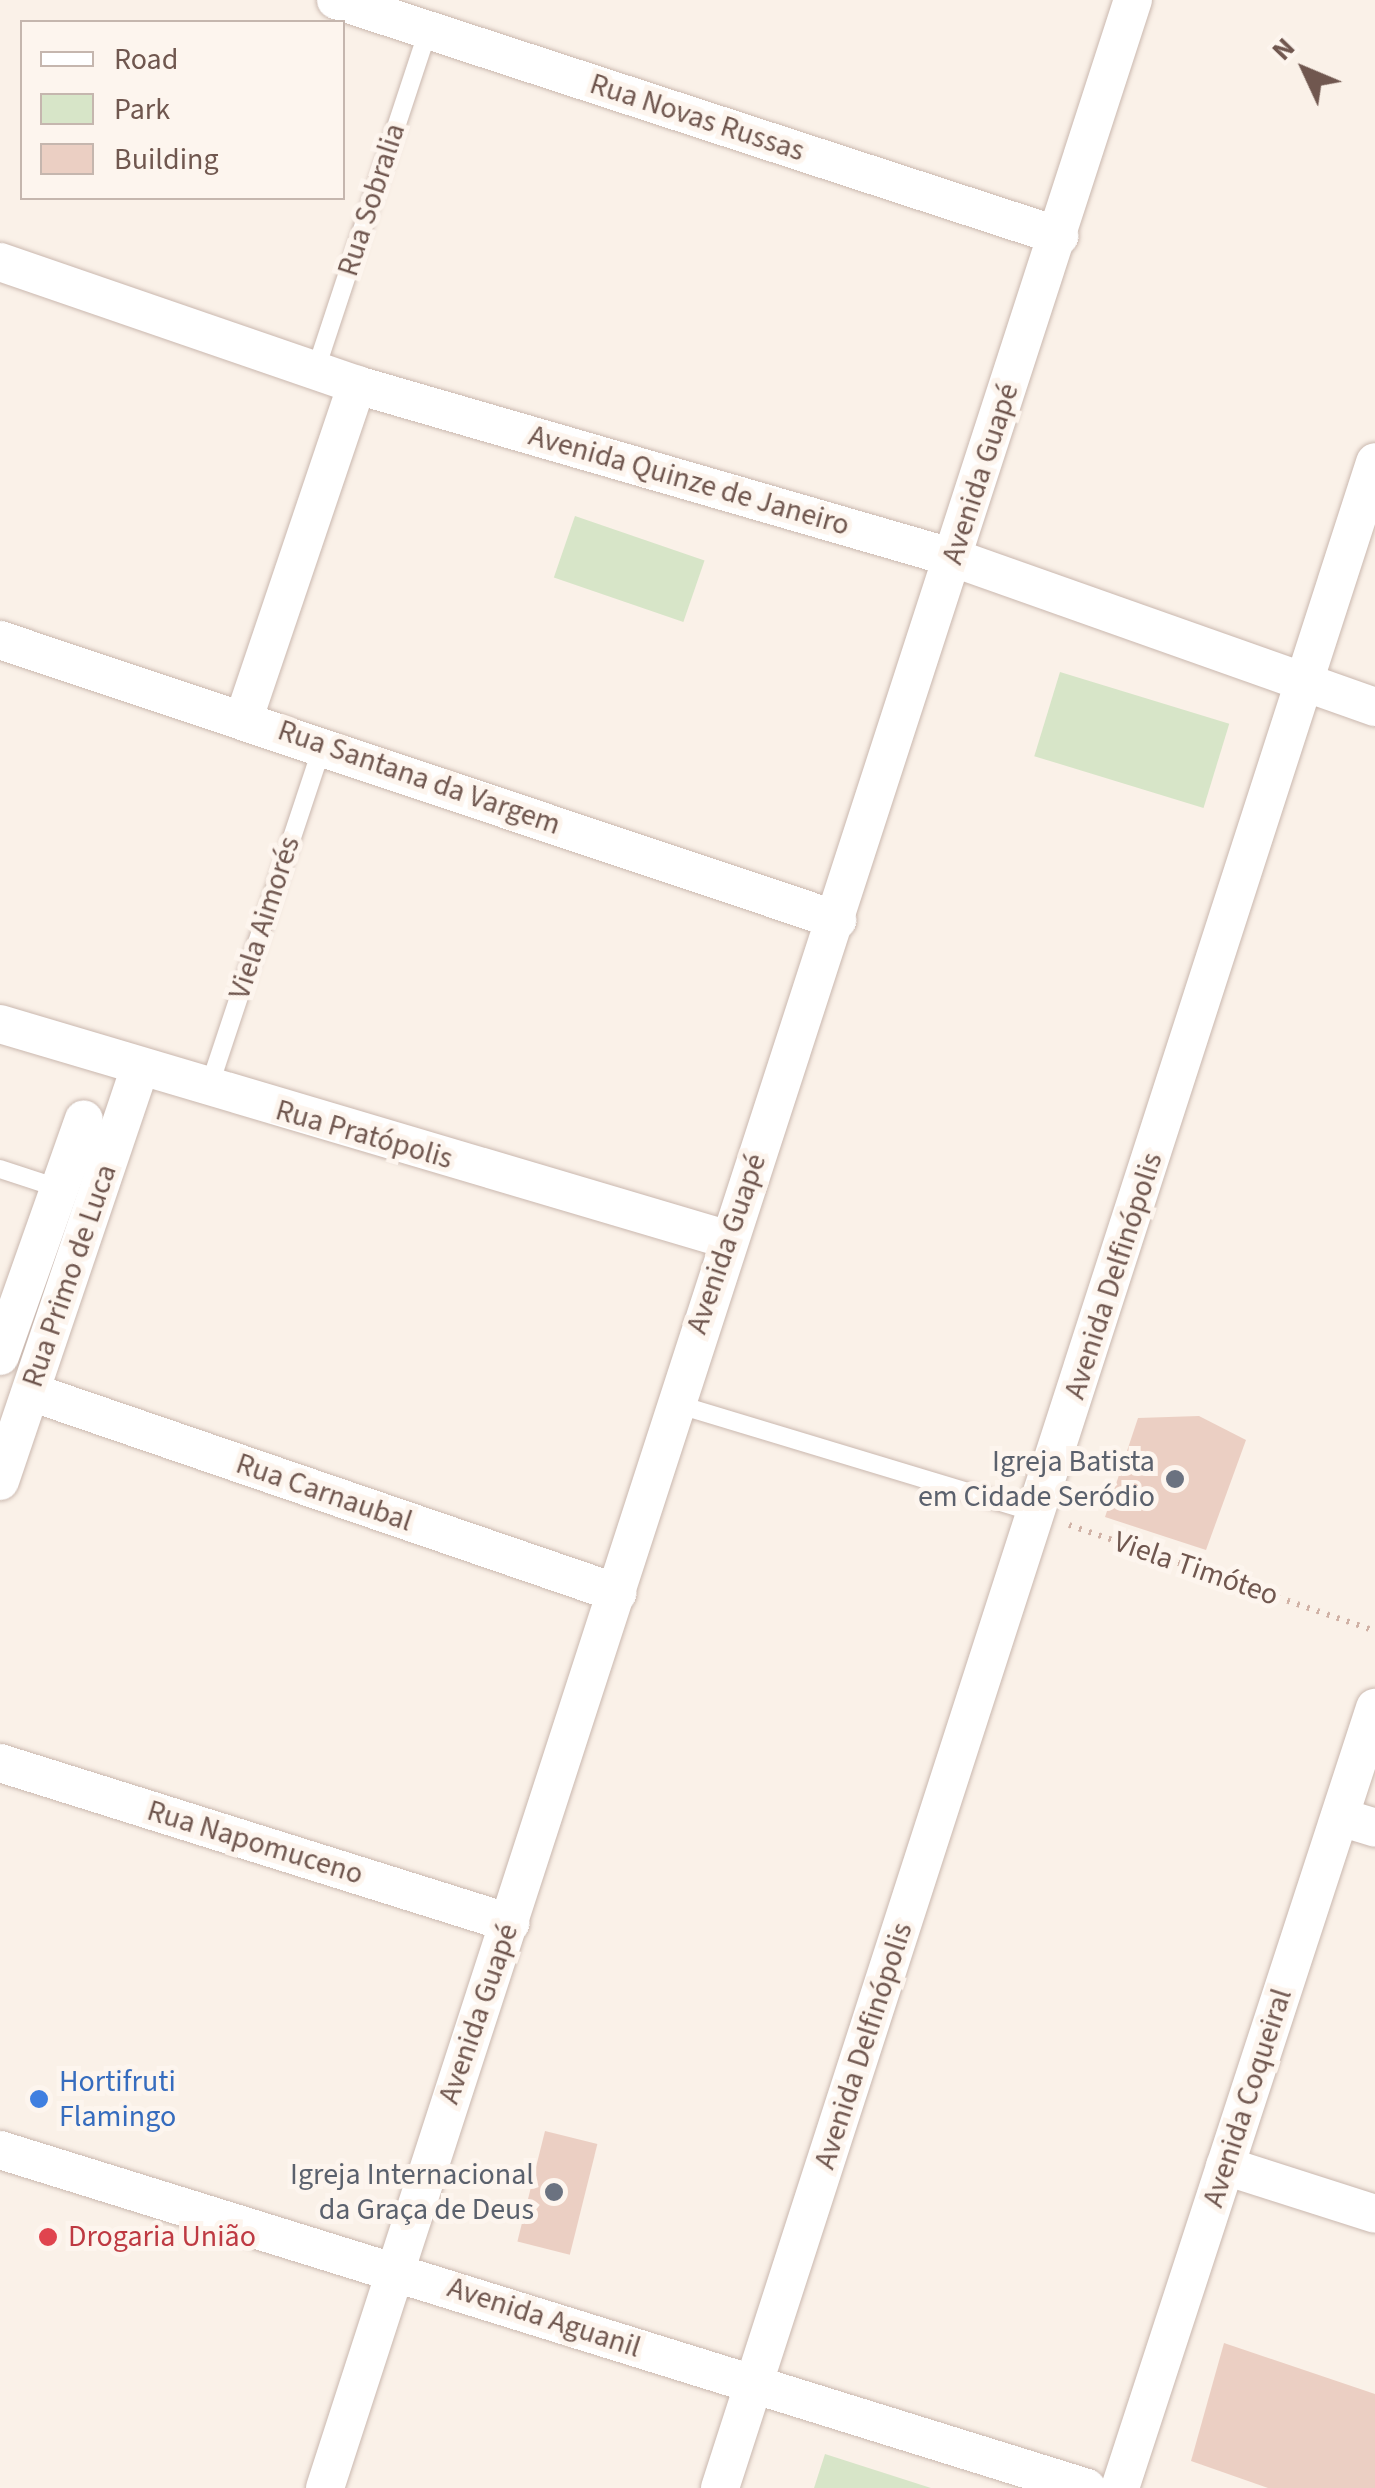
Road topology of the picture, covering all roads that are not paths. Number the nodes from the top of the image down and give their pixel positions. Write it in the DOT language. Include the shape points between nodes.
graph roads {
  1 [pos="336,0"];
  2 [pos="1133,0"];
  3 [pos="428,30"];
  4 [pos="1058,236"];
  5 [pos="0,262"];
  6 [pos="316,370"];
  7 [pos="358,385"];
  8 [pos="1375,462"];
  9 [pos="954,558"];
  10 [pos="0,640"];
  11 [pos="1304,682"];
  12 [pos="1375,707"];
  13 [pos="244,718"];
  14 [pos="323,745"];
  15 [pos="836,920"];
  16 [pos="0,1024"];
  17 [pos="138,1070"];
  18 [pos="208,1090"];
  19 [pos="84,1119"];
  20 [pos="0,1169"];
  21 [pos="58,1188"];
  22 [pos="729,1240"];
  23 [pos="11,1288"];
  24 [pos="0,1356"];
  25 [pos="673,1402"];
  26 [pos="16,1413"];
  27 [pos="0,1481"];
  28 [pos="1040,1515"];
  29 [pos="617,1593"];
  30 [pos="1375,1708"];
  31 [pos="0,1763"];
  32 [pos="1358,1823"];
  33 [pos="510,1923"];
  34 [pos="0,2150"];
  35 [pos="1225,2166"];
  36 [pos="1375,2214"];
  37 [pos="391,2269"];
  38 [pos="754,2384"];
  39 [pos="324,2488"];
  40 [pos="720,2488"];
  41 [pos="1087,2488"];
  42 [pos="1120,2488"];
  1 -- 3 [label="street, Rua Novas Russas"];
  2 -- 4 [label="street, Avenida Guapé"];
  3 -- 4 [label="street, Rua Novas Russas"];
  3 -- 6 [label="lane, Rua Sobralia"];
  4 -- 9 [label="street, Avenida Guapé"];
  5 -- 6 [label="street, Avenida Quinze de Janeiro"];
  6 -- 7 [label="street, Avenida Quinze de Janeiro"];
  7 -- 9 [label="street, Avenida Quinze de Janeiro"];
  7 -- 13 [label="street"];
  8 -- 11 [label="street, Avenida Delfinópolis"];
  9 -- 11 [label="street, Avenida Quinze de Janeiro"];
  9 -- 15 [label="street, Avenida Guapé"];
  10 -- 13 [label="street, Rua Santana da Vargem"];
  11 -- 12 [label="street, Avenida Quinze de Janeiro"];
  11 -- 28 [label="street, Avenida Delfinópolis"];
  13 -- 14 [label="street, Rua Santana da Vargem"];
  14 -- 15 [label="street, Rua Santana da Vargem"];
  14 -- 18 [label="lane, Viela Aimorés"];
  15 -- 22 [label="street, Avenida Guapé"];
  16 -- 17 [label="street, Rua Pratópolis"];
  17 -- 18 [label="street, Rua Pratópolis"];
  17 -- 26 [label="street, Rua Primo de Luca"];
  18 -- 22 [label="street, Rua Pratópolis"];
  19 -- 21 [label="street"];
  20 -- 21 [label="lane"];
  21 -- 23 [label="street"];
  22 -- 25 [label="street, Avenida Guapé"];
  23 -- 24 [label="street"];
  25 -- 28 [label="lane"];
  25 -- 29 [label="street, Avenida Guapé"];
  26 -- 27 [label="street, Rua Primo de Luca"];
  26 -- 29 [label="street, Rua Carnaubal"];
  28 -- 38 [label="street, Avenida Delfinópolis"];
  29 -- 33 [label="street, Avenida Guapé"];
  30 -- 32 [label="street, Avenida Coqueiral"];
  31 -- 33 [label="street, Rua Napomuceno"];
  32 -- 35 [label="street, Avenida Coqueiral"];
  33 -- 37 [label="street, Avenida Guapé"];
  34 -- 37 [label="street, Avenida Aguanil"];
  35 -- 36 [label="street"];
  35 -- 42 [label="street, Avenida Coqueiral"];
  37 -- 38 [label="street, Avenida Aguanil"];
  37 -- 39 [label="street, Avenida Guapé"];
  38 -- 40 [label="street, Avenida Delfinópolis"];
  38 -- 41 [label="street, Avenida Aguanil"];
}
